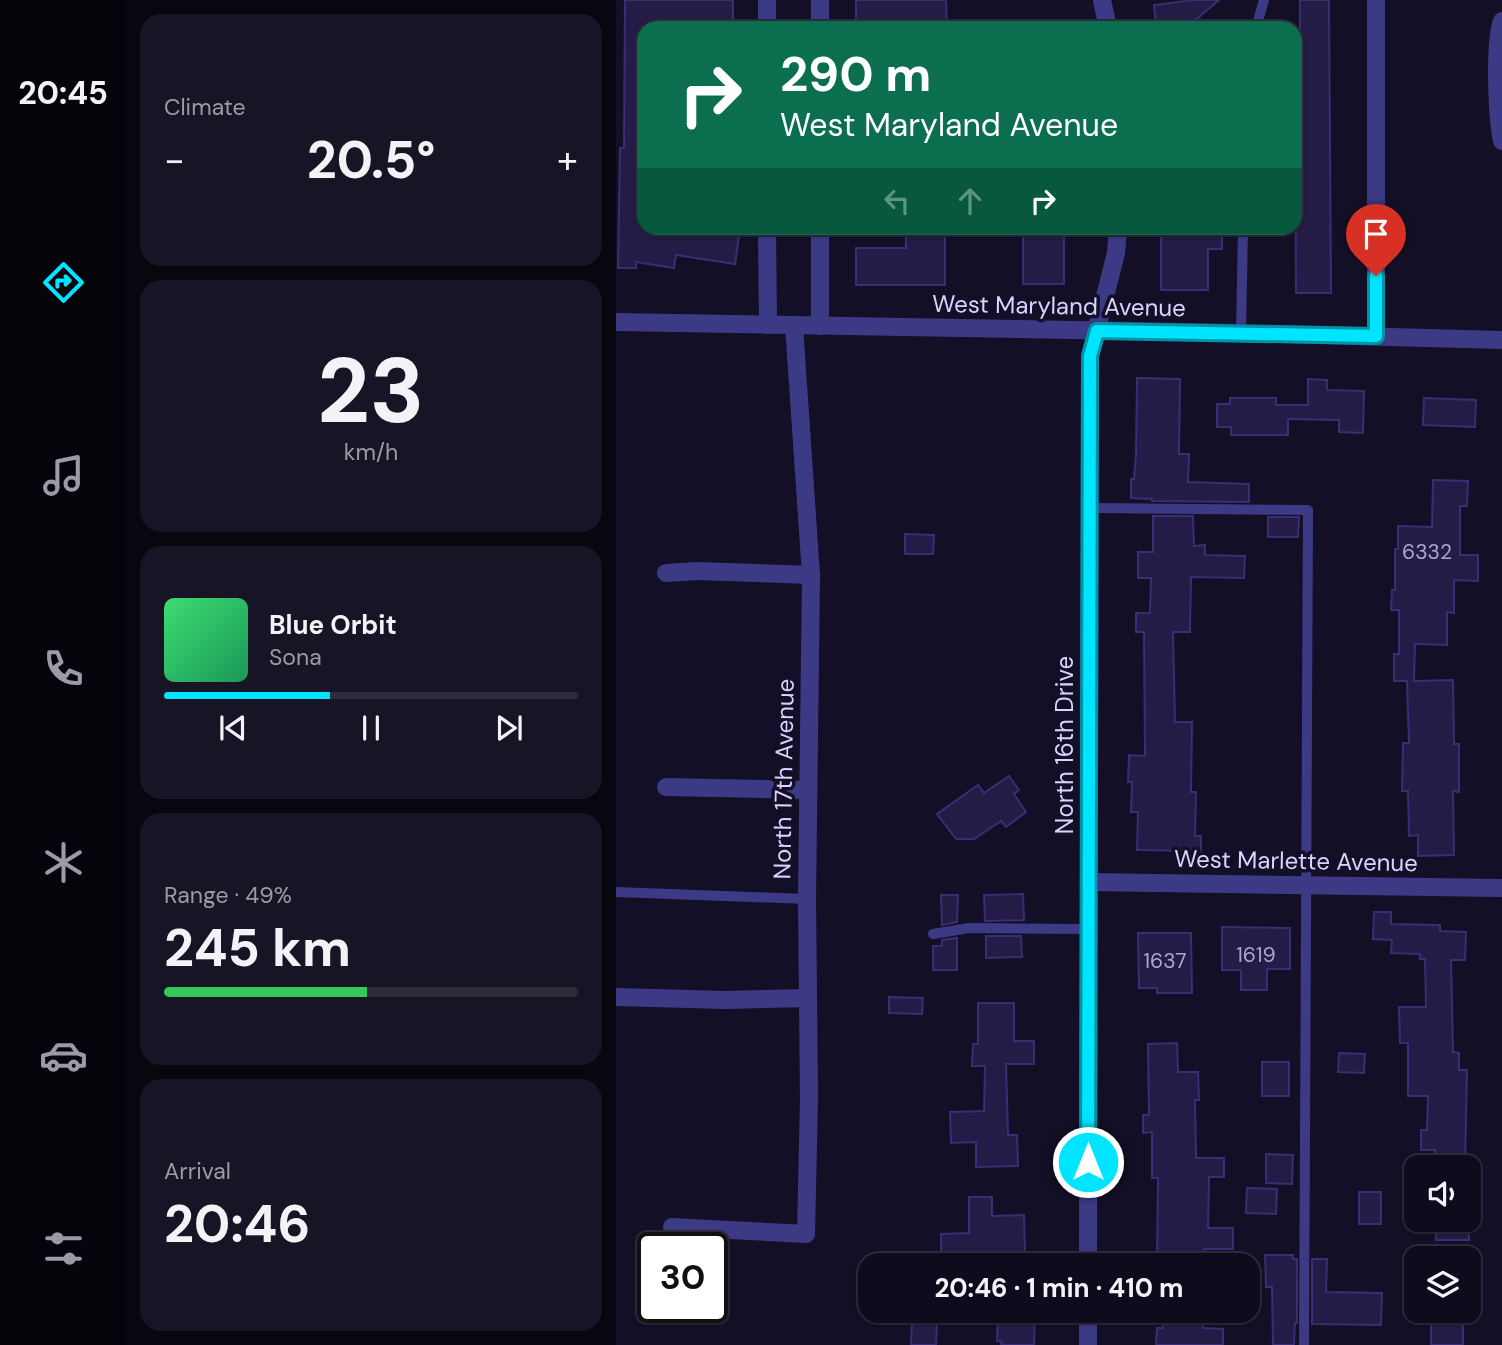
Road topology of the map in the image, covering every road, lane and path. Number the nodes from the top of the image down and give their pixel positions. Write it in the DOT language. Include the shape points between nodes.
graph roads {
  1 [pos="767,0"];
  2 [pos="820,0"];
  3 [pos="1102,0"];
  4 [pos="1264,0"];
  5 [pos="1376,0"];
  6 [pos="1502,20"];
  7 [pos="767,21"];
  8 [pos="820,21"];
  9 [pos="1106,21"];
  10 [pos="1258,21"];
  11 [pos="1502,141"];
  12 [pos="767,235"];
  13 [pos="820,235"];
  14 [pos="1117,235"];
  15 [pos="1243,235"];
  16 [pos="616,323"];
  17 [pos="768,325"];
  18 [pos="794,326"];
  19 [pos="820,326"];
  20 [pos="1097,331"];
  21 [pos="1241,332"];
  22 [pos="1376,336"];
  23 [pos="1502,340"];
  24 [pos="1090,508"];
  25 [pos="666,573"];
  26 [pos="811,575"];
  27 [pos="666,787"];
  28 [pos="808,790"];
  29 [pos="1089,882"];
  30 [pos="1307,886"];
  31 [pos="1502,888"];
  32 [pos="616,892"];
  33 [pos="807,899"];
  34 [pos="1089,929"];
  35 [pos="933,934"];
  36 [pos="616,997"];
  37 [pos="808,998"];
  38 [pos="672,1227"];
  39 [pos="1088,1253"];
  40 [pos="1088,1323"];
  41 [pos="1088,1345"];
  42 [pos="1304,1345"];
  1 -- 7 [label="street"];
  2 -- 8 [label="street"];
  3 -- 9 [label="street"];
  4 -- 10 [label="lane"];
  5 -- 22 [label="street"];
  6 -- 11 [label="street" via="1498,89"];
  12 -- 17 [label="street"];
  13 -- 19 [label="street"];
  14 -- 20 [label="street, North 16th Drive"];
  15 -- 21 [label="lane"];
  16 -- 17 [label="street, West Maryland Avenue"];
  17 -- 18 [label="street, West Maryland Avenue"];
  18 -- 19 [label="street, West Maryland Avenue"];
  18 -- 26 [label="street, North 17th Avenue"];
  19 -- 20 [label="street, West Maryland Avenue"];
  20 -- 21 [label="street, West Maryland Avenue"];
  20 -- 24 [label="street, North 16th Drive" via="1090,356"];
  21 -- 22 [label="street, West Maryland Avenue"];
  22 -- 23 [label="street, West Maryland Avenue"];
  24 -- 29 [label="street, North 16th Drive"];
  24 -- 30 [label="lane" via="1308,510"];
  25 -- 26 [label="street"];
  26 -- 28 [label="street, North 17th Avenue"];
  27 -- 28 [label="street"];
  28 -- 33 [label="street, North 17th Avenue"];
  29 -- 30 [label="street, West Marlette Avenue"];
  29 -- 34 [label="street, North 16th Drive"];
  30 -- 31 [label="street, West Marlette Avenue"];
  30 -- 42 [label="lane"];
  32 -- 33 [label="lane"];
  33 -- 37 [label="street, North 17th Avenue"];
  34 -- 35 [label="lane" via="969,928"];
  34 -- 39 [label="street, North 16th Drive"];
  36 -- 37 [label="street"];
  37 -- 38 [label="street, North 17th Avenue" via="806,1234"];
  40 -- 41 [label="street"];
}
